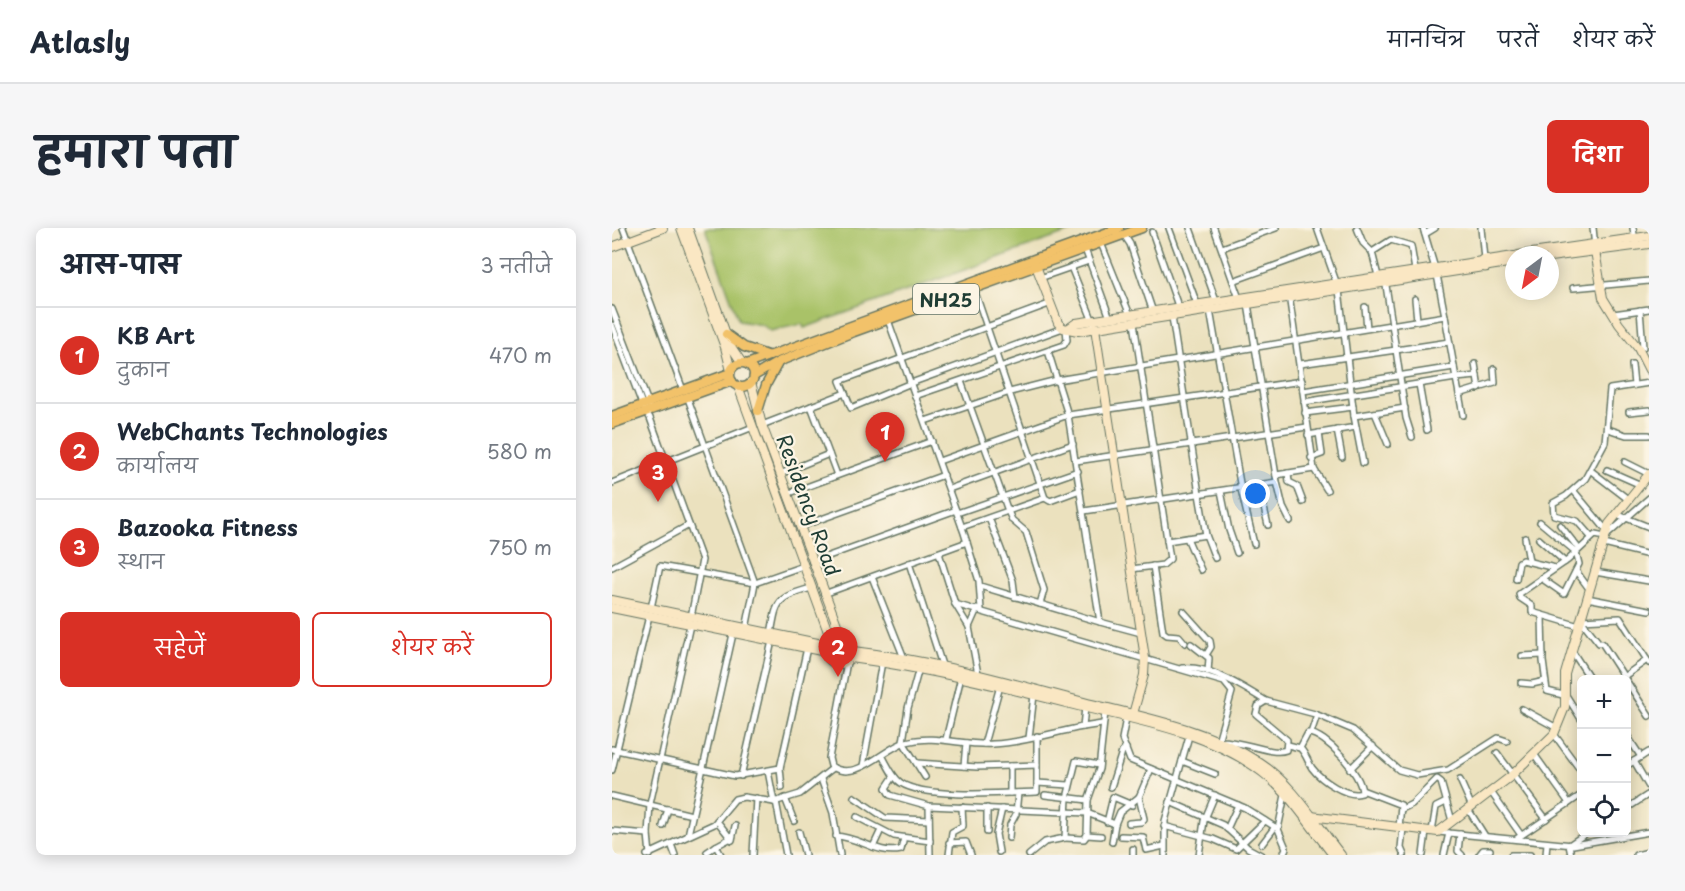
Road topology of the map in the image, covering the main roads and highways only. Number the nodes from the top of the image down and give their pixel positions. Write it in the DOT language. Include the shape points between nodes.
graph roads {
  1 [pos="663,228"];
  2 [pos="681,228"];
  3 [pos="688,228"];
  4 [pos="1142,228"];
  5 [pos="1124,230"];
  6 [pos="1649,236"];
  7 [pos="1635,242"];
  8 [pos="1649,244"];
  9 [pos="612,247"];
  10 [pos="1595,247"];
  11 [pos="1559,251"];
  12 [pos="1559,256"];
  13 [pos="1505,258"];
  14 [pos="1505,262"];
  15 [pos="1485,263"];
  16 [pos="1036,267"];
  17 [pos="1436,271"];
  18 [pos="1383,278"];
  19 [pos="973,285"];
  20 [pos="1242,302"];
  21 [pos="1154,315"];
  22 [pos="1132,319"];
  23 [pos="1094,324"];
  24 [pos="726,334"];
  25 [pos="1643,347"];
  26 [pos="770,356"];
  27 [pos="778,362"];
  28 [pos="745,364"];
  29 [pos="1649,370"];
  30 [pos="733,378"];
  31 [pos="752,379"];
  32 [pos="647,409"];
  33 [pos="758,411"];
  34 [pos="612,416"];
  35 [pos="612,424"];
  36 [pos="758,426"];
  37 [pos="1649,474"];
  38 [pos="612,600"];
  39 [pos="612,608"];
  40 [pos="650,612"];
  41 [pos="691,621"];
  42 [pos="772,638"];
  43 [pos="842,638"];
  44 [pos="828,646"];
  45 [pos="850,657"];
  46 [pos="1130,716"];
  47 [pos="1311,816"];
  48 [pos="1333,855"];
  49 [pos="1341,855"];
  1 -- 9 [label="main road"];
  2 -- 30 [label="main road, Residency Road"];
  3 -- 24 [label="main road"];
  4 -- 5 [label="main road, NH25"];
  5 -- 16 [label="main road, NH25" via="1101,243"];
  5 -- 19 [label="main road, NH25"];
  6 -- 7 [label="main road"];
  7 -- 8 [label="main road"];
  7 -- 10 [label="main road"];
  10 -- 11 [label="main road"];
  10 -- 12 [label="main road"];
  10 -- 25 [label="main road" via="1604,298"];
  13 -- 15 [label="main road"];
  14 -- 15 [label="main road"];
  15 -- 17 [label="main road"];
  16 -- 19 [label="main road, NH25"];
  16 -- 23 [label="main road" via="1058,323 1078,331"];
  17 -- 18 [label="main road"];
  17 -- 18 [label="main road" via="1415,270"];
  18 -- 20 [label="main road"];
  19 -- 26 [label="main road, NH25"];
  19 -- 27 [label="main road, NH25"];
  20 -- 21 [label="main road" via="1172,317"];
  20 -- 21 [label="main road" via="1178,306"];
  21 -- 22 [label="main road"];
  22 -- 23 [label="main road"];
  22 -- 23 [label="main road" via="1110,318"];
  23 -- 46 [label="main road" via="1145,658 1144,675"];
  24 -- 26 [label="main road" via="744,347"];
  24 -- 28 [label="main road"];
  25 -- 29 [label="main road"];
  26 -- 28 [label="main road, NH25"];
  27 -- 31 [label="main road, NH25"];
  27 -- 33 [label="main road"];
  28 -- 30 [label="main road" via="737,364"];
  28 -- 31 [label="main road"];
  30 -- 31 [label="main road"];
  30 -- 32 [label="main road"];
  30 -- 36 [label="main road, Residency Road"];
  31 -- 33 [label="main road, Residency Road"];
  32 -- 34 [label="main road"];
  32 -- 35 [label="main road"];
  33 -- 36 [label="main road, Residency Road"];
  36 -- 43 [label="main road, Residency Road"];
  36 -- 44 [label="main road, Residency Road"];
  37 -- 47 [label="main road" via="1616,514 1605,537 1572,650 1563,693 1565,707 1556,731 1534,754 1470,808 1432,831"];
  38 -- 40 [label="main road"];
  39 -- 40 [label="main road"];
  40 -- 41 [label="main road"];
  41 -- 42 [label="main road" via="746,629"];
  41 -- 42 [label="main road" via="733,634"];
  42 -- 44 [label="main road"];
  42 -- 44 [label="main road" via="807,648"];
  43 -- 44 [label="main road"];
  43 -- 45 [label="main road, Residency Road" via="850,642"];
  44 -- 45 [label="main road" via="833,663"];
  45 -- 46 [label="main road" via="961,676"];
  45 -- 46 [label="main road" via="904,658 942,665"];
  46 -- 47 [label="main road" via="1218,741 1271,770"];
  46 -- 48 [label="main road" via="1189,736 1253,766 1276,784"];
  47 -- 49 [label="main road"];
}
